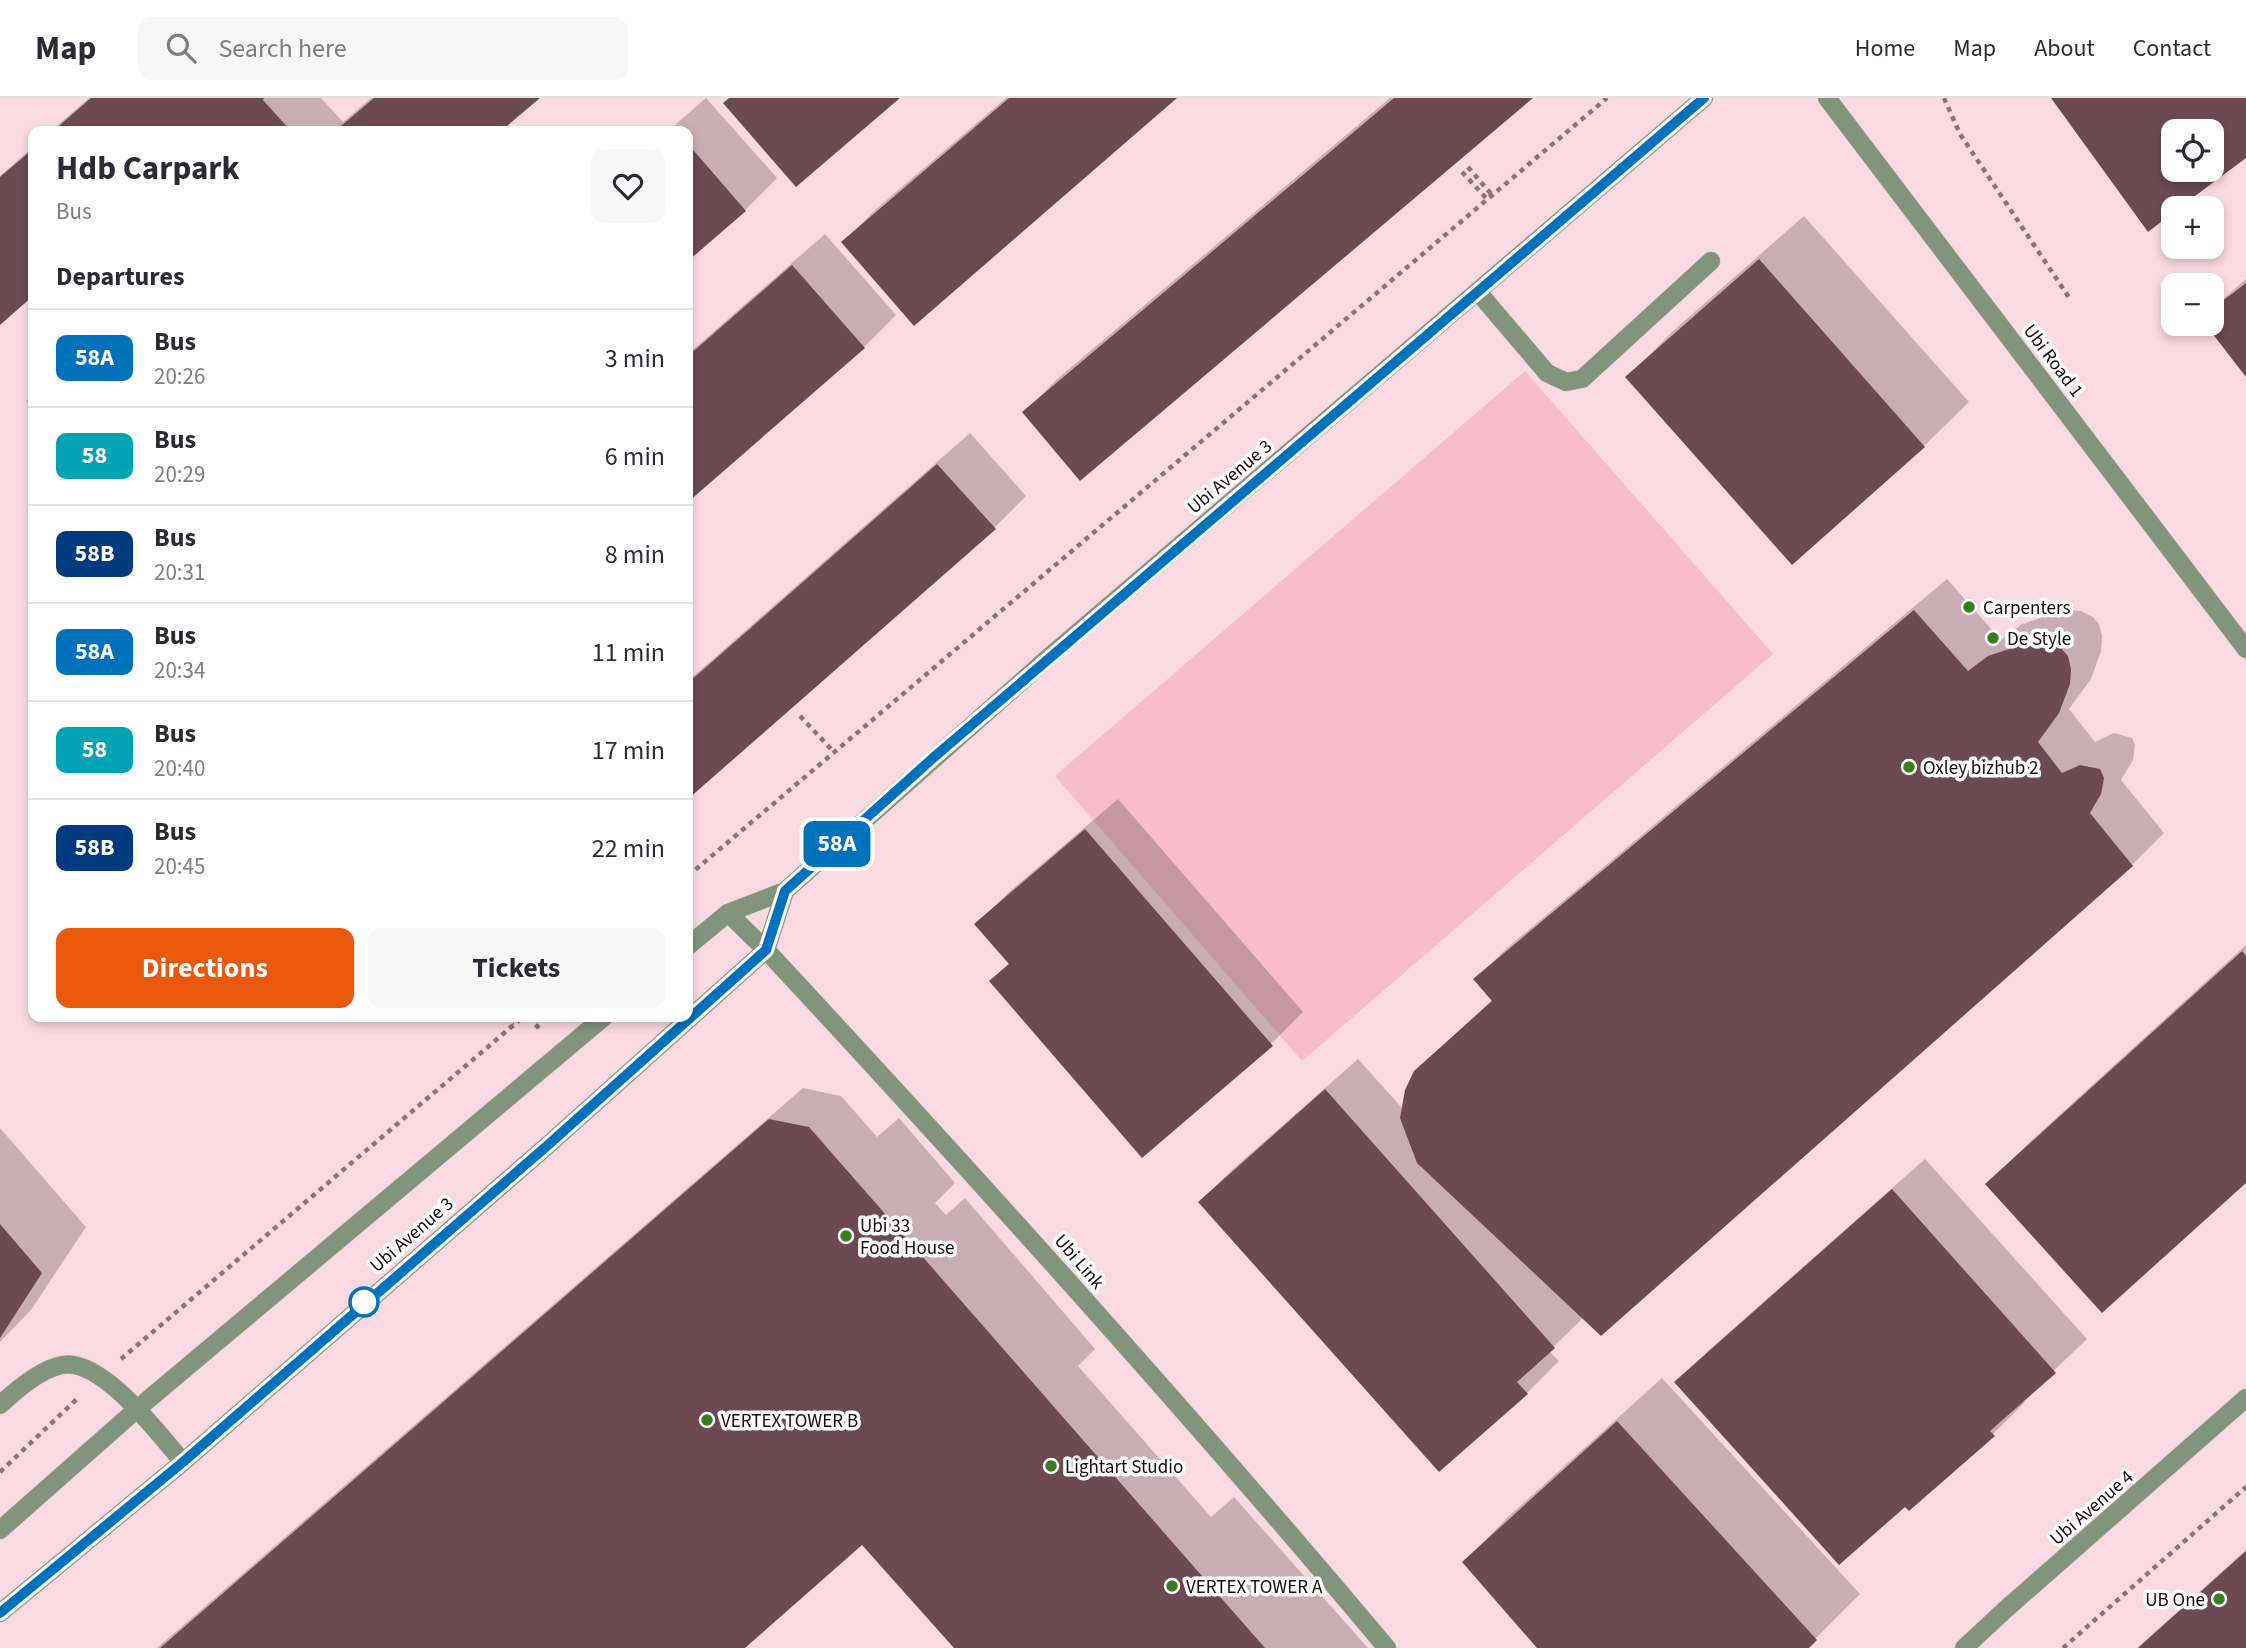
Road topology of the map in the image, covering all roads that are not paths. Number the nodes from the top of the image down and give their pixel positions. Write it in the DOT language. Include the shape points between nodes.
graph roads {
  1 [pos="1704,98"];
  2 [pos="1827,98"];
  3 [pos="1711,261"];
  4 [pos="1478,292"];
  5 [pos="2246,649"];
  6 [pos="785,891"];
  7 [pos="728,913"];
  8 [pos="693,942"];
  9 [pos="766,950"];
  10 [pos="693,1015"];
  11 [pos="598,1022"];
  12 [pos="686,1022"];
  13 [pos="2246,1398"];
  14 [pos="0,1405"];
  15 [pos="137,1409"];
  16 [pos="183,1462"];
  17 [pos="0,1530"];
  18 [pos="0,1613"];
  19 [pos="1387,1648"];
  20 [pos="1964,1648"];
  1 -- 4 [label="street, Ubi Avenue 3"];
  2 -- 5 [label="street, Ubi Road 1"];
  3 -- 4 [label="street" via="1582,379 1566,382 1547,373"];
  4 -- 6 [label="street, Ubi Avenue 3" via="1049,657"];
  6 -- 7 [label="street, Ubi Avenue 3"];
  6 -- 9 [label="street"];
  7 -- 8 [label="street, Ubi Avenue 3"];
  7 -- 9 [label="street, Ubi Link"];
  9 -- 10 [label="street, Ubi Avenue 3"];
  9 -- 19 [label="street, Ubi Link" via="1027,1232"];
  11 -- 15 [label="street"];
  12 -- 16 [label="street, Ubi Avenue 3"];
  13 -- 20 [label="street, Ubi Avenue 4"];
  14 -- 15 [label="street" via="22,1384 73,1364 100,1377"];
  15 -- 16 [label="street"];
  15 -- 17 [label="street"];
  16 -- 18 [label="street, Ubi Avenue 3"];
}
